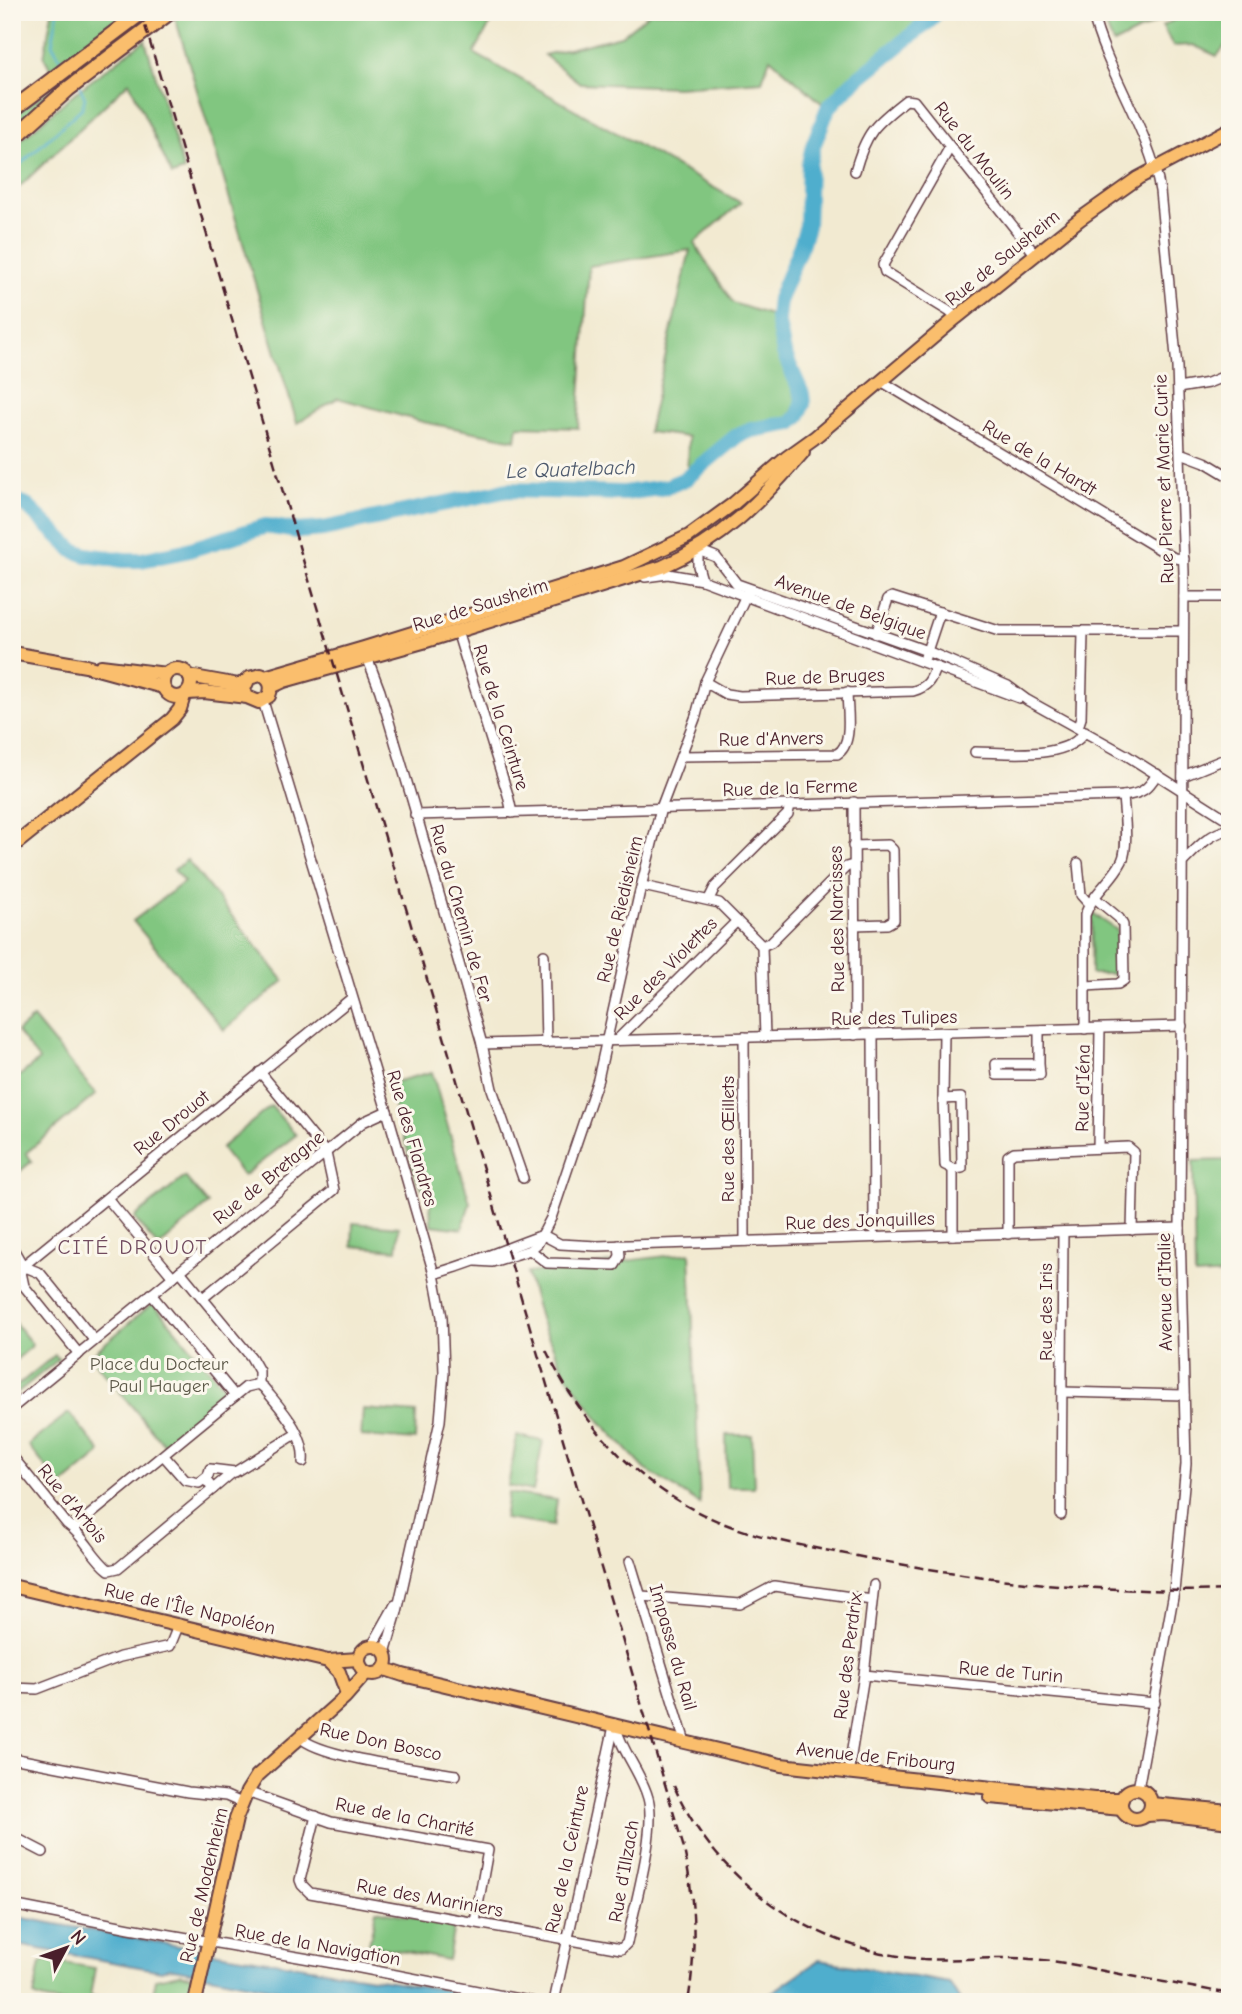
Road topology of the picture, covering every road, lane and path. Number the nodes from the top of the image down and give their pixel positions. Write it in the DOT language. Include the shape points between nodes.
graph roads {
  1 [pos="142,12"];
  2 [pos="170,12"];
  3 [pos="1092,12"];
  4 [pos="12,110"];
  5 [pos="1230,129"];
  6 [pos="12,140"];
  7 [pos="950,147"];
  8 [pos="1156,168"];
  9 [pos="855,171"];
  10 [pos="1035,254"];
  11 [pos="956,318"];
  12 [pos="1230,374"];
  13 [pos="881,381"];
  14 [pos="1178,388"];
  15 [pos="814,438"];
  16 [pos="1181,453"];
  17 [pos="1230,477"];
  18 [pos="690,537"];
  19 [pos="698,550"];
  20 [pos="1184,559"];
  21 [pos="631,578"];
  22 [pos="702,580"];
  23 [pos="746,593"];
  24 [pos="1184,597"];
  25 [pos="1230,597"];
  26 [pos="940,612"];
  27 [pos="456,626"];
  28 [pos="1183,631"];
  29 [pos="1083,633"];
  30 [pos="876,634"];
  31 [pos="12,653"];
  32 [pos="366,653"];
  33 [pos="925,656"];
  34 [pos="936,666"];
  35 [pos="189,676"];
  36 [pos="246,681"];
  37 [pos="268,682"];
  38 [pos="705,682"];
  39 [pos="175,689"];
  40 [pos="847,692"];
  41 [pos="247,697"];
  42 [pos="1027,700"];
  43 [pos="263,701"];
  44 [pos="1082,729"];
  45 [pos="975,752"];
  46 [pos="681,756"];
  47 [pos="1230,757"];
  48 [pos="1157,774"];
  49 [pos="1183,776"];
  50 [pos="1182,790"];
  51 [pos="1123,796"];
  52 [pos="854,802"];
  53 [pos="790,805"];
  54 [pos="661,808"];
  55 [pos="512,813"];
  56 [pos="415,816"];
  57 [pos="1230,821"];
  58 [pos="1230,829"];
  59 [pos="853,846"];
  60 [pos="12,847"];
  61 [pos="1184,861"];
  62 [pos="1078,863"];
  63 [pos="852,865"];
  64 [pos="643,886"];
  65 [pos="709,899"];
  66 [pos="1092,901"];
  67 [pos="737,921"];
  68 [pos="854,925"];
  69 [pos="762,946"];
  70 [pos="544,954"];
  71 [pos="1086,986"];
  72 [pos="352,999"];
  73 [pos="612,1018"];
  74 [pos="631,1025"];
  75 [pos="1182,1026"];
  76 [pos="1085,1029"];
  77 [pos="1100,1029"];
  78 [pos="1039,1031"];
  79 [pos="944,1033"];
  80 [pos="855,1035"];
  81 [pos="873,1035"];
  82 [pos="744,1037"];
  83 [pos="765,1037"];
  84 [pos="640,1039"];
  85 [pos="617,1040"];
  86 [pos="607,1041"];
  87 [pos="546,1043"];
  88 [pos="482,1044"];
  89 [pos="1039,1064"];
  90 [pos="260,1072"];
  91 [pos="943,1099"];
  92 [pos="387,1111"];
  93 [pos="1098,1148"];
  94 [pos="326,1153"];
  95 [pos="953,1169"];
  96 [pos="523,1178"];
  97 [pos="107,1198"];
  98 [pos="1180,1228"];
  99 [pos="874,1229"];
  100 [pos="1132,1230"];
  101 [pos="1063,1232"];
  102 [pos="1008,1234"];
  103 [pos="543,1235"];
  104 [pos="953,1235"];
  105 [pos="745,1241"];
  106 [pos="619,1245"];
  107 [pos="12,1247"];
  108 [pos="530,1250"];
  109 [pos="476,1261"];
  110 [pos="23,1265"];
  111 [pos="176,1274"];
  112 [pos="434,1274"];
  113 [pos="12,1275"];
  114 [pos="152,1294"];
  115 [pos="203,1298"];
  116 [pos="94,1340"];
  117 [pos="79,1354"];
  118 [pos="259,1384"];
  119 [pos="1062,1392"];
  120 [pos="1184,1395"];
  121 [pos="235,1396"];
  122 [pos="12,1408"];
  123 [pos="296,1434"];
  124 [pos="12,1456"];
  125 [pos="164,1456"];
  126 [pos="303,1462"];
  127 [pos="232,1473"];
  128 [pos="205,1479"];
  129 [pos="213,1489"];
  130 [pos="1061,1515"];
  131 [pos="74,1528"];
  132 [pos="631,1561"];
  133 [pos="874,1585"];
  134 [pos="12,1586"];
  135 [pos="400,1594"];
  136 [pos="642,1596"];
  137 [pos="872,1600"];
  138 [pos="179,1624"];
  139 [pos="372,1646"];
  140 [pos="385,1653"];
  141 [pos="359,1659"];
  142 [pos="328,1661"];
  143 [pos="385,1668"];
  144 [pos="366,1672"];
  145 [pos="864,1675"];
  146 [pos="12,1688"];
  147 [pos="347,1694"];
  148 [pos="1155,1703"];
  149 [pos="615,1724"];
  150 [pos="300,1737"];
  151 [pos="685,1742"];
  152 [pos="12,1758"];
  153 [pos="848,1774"];
  154 [pos="456,1775"];
  155 [pos="1138,1790"];
  156 [pos="244,1797"];
  157 [pos="1122,1804"];
  158 [pos="1149,1809"];
  159 [pos="1230,1811"];
  160 [pos="316,1816"];
  161 [pos="1230,1822"];
  162 [pos="12,1836"];
  163 [pos="43,1852"];
  164 [pos="12,1905"];
  165 [pos="475,1922"];
  166 [pos="566,1940"];
  167 [pos="208,1944"];
  168 [pos="624,1947"];
  169 [pos="195,2002"];
  170 [pos="534,2002"];
  171 [pos="554,2002"];
  1 -- 4 [label="highway"];
  2 -- 6 [label="highway" via="68,89"];
  3 -- 8 [label="street, Rue Pierre et Marie Curie"];
  5 -- 8 [label="main road, Rue de Sausheim"];
  7 -- 9 [label="street, Rue du Moulin" via="914,101 906,100 868,135"];
  7 -- 10 [label="street, Rue du Moulin"];
  7 -- 11 [label="street" via="883,265 885,272"];
  8 -- 10 [label="main road, Rue de Sausheim" via="1119,190"];
  8 -- 14 [label="street, Rue Pierre et Marie Curie"];
  10 -- 11 [label="main road, Rue de Sausheim"];
  11 -- 13 [label="main road, Rue de Sausheim"];
  12 -- 14 [label="street"];
  13 -- 15 [label="main road, Rue de Sausheim"];
  13 -- 20 [label="street, Rue de la Hardt" via="1174,558"];
  14 -- 16 [label="street, Rue Pierre et Marie Curie"];
  15 -- 18 [label="main road, Rue de Sausheim"];
  15 -- 19 [label="main road, Rue de Sausheim" via="749,509"];
  16 -- 17 [label="street"];
  16 -- 20 [label="street, Rue Pierre et Marie Curie"];
  18 -- 19 [label="street"];
  18 -- 27 [label="main road, Rue de Sausheim" via="624,567"];
  19 -- 21 [label="main road, Rue de Sausheim"];
  19 -- 22 [label="street"];
  19 -- 23 [label="street, Avenue de Belgique" via="716,557"];
  20 -- 24 [label="street, Rue Pierre et Marie Curie"];
  21 -- 22 [label="street, Avenue de Belgique" via="668,574"];
  21 -- 27 [label="main road, Rue de Sausheim"];
  22 -- 23 [label="street, Avenue de Belgique"];
  23 -- 30 [label="street, Avenue de Belgique"];
  23 -- 33 [label="street, Avenue de Belgique"];
  23 -- 38 [label="street, Rue de Riedisheim"];
  24 -- 25 [label="street"];
  24 -- 28 [label="street, Rue Pierre et Marie Curie"];
  26 -- 29 [label="street" via="999,631"];
  26 -- 30 [label="street" via="892,597"];
  26 -- 33 [label="street"];
  27 -- 32 [label="main road, Rue de Sausheim"];
  27 -- 55 [label="street, Rue de la Ceinture"];
  28 -- 29 [label="street"];
  28 -- 49 [label="street, Rue Pierre et Marie Curie"];
  29 -- 44 [label="street"];
  30 -- 33 [label="street, Avenue de Belgique"];
  31 -- 39 [label="main road" via="86,666 117,666"];
  32 -- 37 [label="main road, Rue de Sausheim" via="284,681"];
  32 -- 56 [label="street, Rue du Chemin de Fer"];
  33 -- 34 [label="street, Avenue de Belgique"];
  33 -- 42 [label="street, Avenue de Belgique" via="979,672"];
  34 -- 40 [label="street, Rue de Bruges" via="924,688"];
  34 -- 42 [label="street, Avenue de Belgique"];
  35 -- 36 [label="main road" via="239,685"];
  35 -- 39 [label="main road" via="191,685"];
  35 -- 39 [label="main road" via="178,669"];
  36 -- 37 [label="main road" via="253,676"];
  36 -- 41 [label="main road"];
  37 -- 43 [label="main road" via="269,696"];
  38 -- 40 [label="street, Rue de Bruges" via="740,696"];
  38 -- 46 [label="street, Rue de Riedisheim"];
  39 -- 41 [label="main road"];
  39 -- 60 [label="main road" via="177,715"];
  40 -- 46 [label="street, Rue d'Anvers" via="847,743 838,754"];
  41 -- 43 [label="main road"];
  42 -- 44 [label="street, Avenue de Belgique"];
  43 -- 72 [label="street, Rue des Flandres"];
  44 -- 45 [label="street" via="1074,744 1057,750"];
  44 -- 48 [label="street, Avenue de Belgique"];
  46 -- 54 [label="street, Rue de Riedisheim"];
  47 -- 49 [label="street"];
  48 -- 50 [label="street, Avenue de Belgique"];
  48 -- 51 [label="street, Rue de la Ferme" via="1138,795"];
  49 -- 50 [label="street, Rue Pierre et Marie Curie"];
  50 -- 57 [label="street, Avenue de Belgique"];
  50 -- 61 [label="street, Avenue d'Italie"];
  51 -- 52 [label="street, Rue de la Ferme"];
  51 -- 66 [label="street" via="1125,851"];
  52 -- 53 [label="street, Rue de la Ferme"];
  52 -- 59 [label="street, Rue des Narcisses"];
  53 -- 54 [label="street, Rue de la Ferme"];
  53 -- 65 [label="street" via="788,814 715,887"];
  54 -- 55 [label="street, Rue de la Ferme"];
  54 -- 64 [label="street, Rue de Riedisheim"];
  55 -- 56 [label="street, Rue de la Ferme"];
  56 -- 88 [label="street, Rue du Chemin de Fer"];
  58 -- 61 [label="street" via="1207,837"];
  59 -- 63 [label="street, Rue des Narcisses"];
  59 -- 68 [label="street" via="888,845 894,864 894,920"];
  61 -- 75 [label="street, Avenue d'Italie"];
  62 -- 66 [label="street" via="1081,895"];
  63 -- 68 [label="street, Rue des Narcisses"];
  63 -- 69 [label="street"];
  64 -- 65 [label="street"];
  64 -- 73 [label="street, Rue de Riedisheim"];
  65 -- 67 [label="street"];
  66 -- 71 [label="street" via="1086,915"];
  66 -- 71 [label="street" via="1123,925 1124,979 1118,984"];
  67 -- 69 [label="street"];
  67 -- 74 [label="street, Rue des Violettes"];
  68 -- 80 [label="street, Rue des Narcisses"];
  69 -- 83 [label="street"];
  70 -- 87 [label="street"];
  71 -- 76 [label="street"];
  72 -- 90 [label="street, Rue Drouot"];
  72 -- 92 [label="street, Rue des Flandres"];
  73 -- 74 [label="street"];
  73 -- 86 [label="street, Rue de Riedisheim"];
  74 -- 84 [label="street"];
  74 -- 85 [label="street, Rue des Violettes"];
  75 -- 77 [label="street, Rue des Tulipes"];
  75 -- 98 [label="street, Avenue d'Italie"];
  76 -- 77 [label="street, Rue des Tulipes"];
  76 -- 78 [label="street, Rue des Tulipes"];
  77 -- 93 [label="street, Rue d'Iéna"];
  78 -- 79 [label="street, Rue des Tulipes"];
  78 -- 89 [label="street"];
  79 -- 81 [label="street, Rue des Tulipes"];
  79 -- 91 [label="street"];
  80 -- 81 [label="street, Rue des Tulipes"];
  80 -- 83 [label="street, Rue des Tulipes"];
  81 -- 99 [label="street"];
  82 -- 83 [label="street, Rue des Tulipes"];
  82 -- 84 [label="street, Rue des Tulipes"];
  82 -- 105 [label="street, Rue des Œillets"];
  84 -- 85 [label="street, Rue des Tulipes"];
  85 -- 86 [label="street, Rue des Tulipes"];
  86 -- 87 [label="street, Rue des Tulipes"];
  86 -- 103 [label="street, Rue de Riedisheim"];
  87 -- 88 [label="street, Rue des Tulipes"];
  88 -- 96 [label="street, Rue du Chemin de Fer" via="492,1089"];
  90 -- 94 [label="street"];
  90 -- 97 [label="street, Rue Drouot"];
  91 -- 95 [label="street" via="945,1165"];
  91 -- 95 [label="street" via="961,1098 962,1168"];
  92 -- 94 [label="street, Rue de Bretagne" via="368,1119"];
  92 -- 112 [label="street, Rue des Flandres"];
  93 -- 100 [label="street" via="1128,1147 1134,1152"];
  93 -- 102 [label="street" via="1008,1156"];
  94 -- 111 [label="street, Rue de Bretagne"];
  94 -- 115 [label="street" via="333,1192"];
  95 -- 104 [label="street"];
  97 -- 110 [label="street, Rue Drouot"];
  97 -- 111 [label="street"];
  98 -- 100 [label="street, Rue des Jonquilles"];
  98 -- 120 [label="street, Avenue d'Italie"];
  100 -- 101 [label="street, Rue des Jonquilles"];
  101 -- 102 [label="street, Rue des Jonquilles"];
  101 -- 119 [label="street, Rue des Iris"];
  102 -- 104 [label="street, Rue des Jonquilles"];
  103 -- 106 [label="street, Rue des Jonquilles" via="559,1244"];
  103 -- 108 [label="street, Rue de Riedisheim"];
  103 -- 109 [label="street"];
  104 -- 105 [label="street, Rue des Jonquilles"];
  105 -- 106 [label="street, Rue des Jonquilles"];
  106 -- 108 [label="street" via="615,1265 547,1263"];
  107 -- 110 [label="street"];
  108 -- 109 [label="street" via="492,1262"];
  109 -- 112 [label="street"];
  110 -- 113 [label="street, Rue Drouot"];
  110 -- 116 [label="street" via="40,1273"];
  110 -- 117 [label="street" via="24,1286"];
  111 -- 114 [label="street, Rue de Bretagne"];
  111 -- 115 [label="street"];
  112 -- 135 [label="street, Rue des Flandres" via="444,1333 442,1406"];
  114 -- 116 [label="street, Rue de Bretagne"];
  114 -- 121 [label="street"];
  115 -- 118 [label="street" via="251,1357 259,1371"];
  116 -- 117 [label="street, Rue de Bretagne"];
  117 -- 122 [label="street, Rue de Bretagne"];
  118 -- 121 [label="street"];
  118 -- 123 [label="street" via="291,1421"];
  119 -- 120 [label="street"];
  119 -- 130 [label="street, Rue des Iris"];
  120 -- 148 [label="street, Avenue d'Italie" via="1186,1464 1174,1592"];
  121 -- 125 [label="street"];
  123 -- 126 [label="street"];
  123 -- 127 [label="street"];
  124 -- 131 [label="street, Rue d'Artois"];
  125 -- 128 [label="street" via="190,1482"];
  125 -- 131 [label="street"];
  127 -- 128 [label="street" via="210,1469"];
  127 -- 129 [label="street"];
  128 -- 129 [label="street"];
  129 -- 131 [label="street, Rue d'Artois" via="118,1568 109,1570"];
  132 -- 136 [label="street, Impasse du Rail"];
  133 -- 137 [label="street, Rue des Perdrix"];
  134 -- 138 [label="main road, Rue de l'Île Napoléon"];
  135 -- 139 [label="street, Rue des Flandres"];
  135 -- 140 [label="street, Rue des Flandres"];
  136 -- 137 [label="street" via="740,1604 774,1586"];
  136 -- 151 [label="street, Impasse du Rail"];
  137 -- 145 [label="street, Rue des Perdrix"];
  138 -- 142 [label="main road, Rue de l'Île Napoléon"];
  138 -- 146 [label="street" via="170,1646 120,1657 37,1689"];
  139 -- 140 [label="main road"];
  139 -- 141 [label="main road" via="364,1649"];
  140 -- 143 [label="main road"];
  141 -- 142 [label="main road, Rue de l'Île Napoléon"];
  141 -- 144 [label="main road"];
  142 -- 147 [label="main road" via="339,1672"];
  143 -- 144 [label="main road" via="378,1674"];
  143 -- 149 [label="main road"];
  144 -- 147 [label="main road, Rue de Modenheim"];
  145 -- 148 [label="street, Rue de Turin"];
  145 -- 153 [label="street, Rue des Perdrix"];
  147 -- 150 [label="main road, Rue de Modenheim"];
  148 -- 155 [label="street, Avenue d'Italie"];
  149 -- 151 [label="main road, Avenue de Fribourg"];
  149 -- 166 [label="street, Rue de la Ceinture"];
  149 -- 168 [label="street, Rue d'Illzach" via="646,1791 651,1817"];
  150 -- 154 [label="street, Rue Don Bosco" via="310,1745 354,1757"];
  150 -- 156 [label="main road, Rue de Modenheim" via="261,1772"];
  151 -- 153 [label="main road, Avenue de Fribourg" via="781,1765"];
  152 -- 156 [label="street, Rue de la Charité" via="188,1792"];
  153 -- 157 [label="main road, Avenue de Fribourg"];
  155 -- 157 [label="main road" via="1132,1790"];
  155 -- 158 [label="main road" via="1147,1794"];
  156 -- 160 [label="street, Rue de la Charité"];
  156 -- 167 [label="main road, Rue de Modenheim"];
  157 -- 158 [label="main road" via="1133,1819"];
  158 -- 159 [label="main road"];
  158 -- 161 [label="main road"];
  160 -- 165 [label="street, Rue de la Charité" via="488,1850"];
  160 -- 165 [label="street, Rue des Mariniers" via="300,1880 310,1893"];
  162 -- 163 [label="street"];
  164 -- 167 [label="street, Rue de la Navigation"];
  165 -- 166 [label="street, Rue des Mariniers"];
  166 -- 168 [label="street, Rue des Mariniers" via="617,1950"];
  166 -- 171 [label="street, Rue de la Ceinture"];
  167 -- 169 [label="main road, Rue de Modenheim"];
  167 -- 170 [label="street, Rue de la Navigation"];
}
